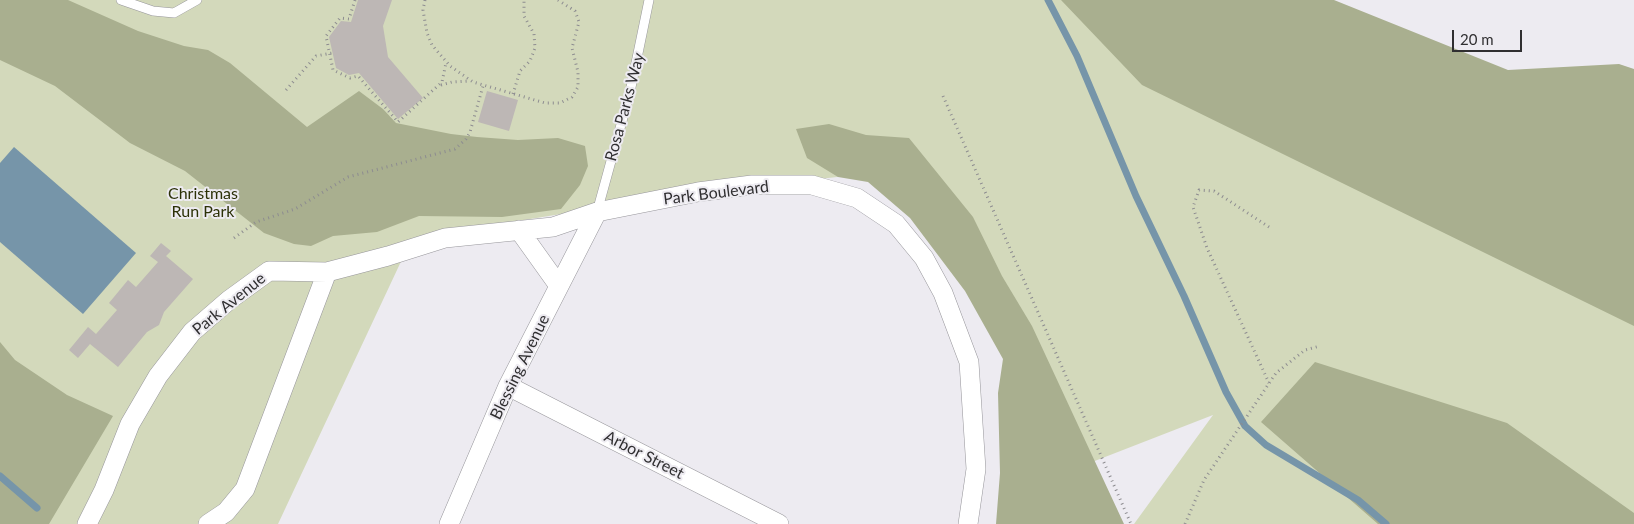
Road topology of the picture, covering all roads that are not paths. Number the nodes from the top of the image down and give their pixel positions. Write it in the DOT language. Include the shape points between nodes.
graph roads {
  1 [pos="121,0"];
  2 [pos="197,0"];
  3 [pos="649,0"];
  4 [pos="596,212"];
  5 [pos="519,230"];
  6 [pos="327,272"];
  7 [pos="559,286"];
  8 [pos="508,386"];
  9 [pos="87,524"];
  10 [pos="208,524"];
  11 [pos="449,524"];
  12 [pos="779,524"];
  13 [pos="968,524"];
  1 -- 2 [label="lane" via="153,11 174,13"];
  3 -- 4 [label="lane, Rosa Parks Way" via="630,92"];
  4 -- 5 [label="street, Park Avenue" via="553,227"];
  4 -- 7 [label="street, Blessing Avenue"];
  4 -- 13 [label="street, Park Boulevard" via="752,185 812,185 857,198 896,224 924,258 944,293 969,362 976,469"];
  5 -- 6 [label="street, Park Avenue" via="445,238"];
  5 -- 7 [label="street"];
  6 -- 9 [label="street, Park Avenue" via="269,271 192,332 158,376 130,424"];
  6 -- 10 [label="street" via="245,489 226,512"];
  7 -- 8 [label="street, Blessing Avenue"];
  8 -- 11 [label="street, Blessing Avenue"];
  8 -- 12 [label="street, Arbor Street"];
}
